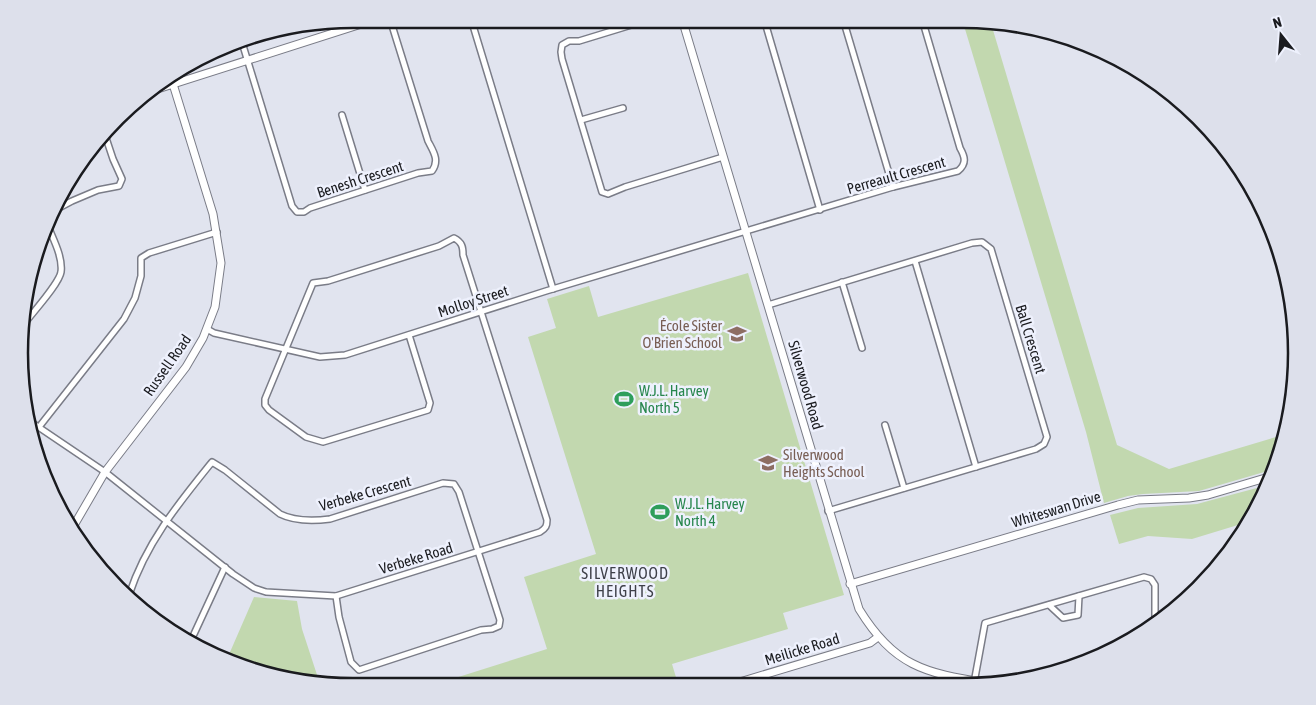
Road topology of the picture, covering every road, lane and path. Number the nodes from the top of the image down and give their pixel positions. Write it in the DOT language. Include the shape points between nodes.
graph roads {
  1 [pos="348,28"];
  2 [pos="393,28"];
  3 [pos="474,28"];
  4 [pos="622,28"];
  5 [pos="685,28"];
  6 [pos="767,28"];
  7 [pos="846,28"];
  8 [pos="925,28"];
  9 [pos="243,47"];
  10 [pos="247,60"];
  11 [pos="178,78"];
  12 [pos="173,82"];
  13 [pos="623,108"];
  14 [pos="342,115"];
  15 [pos="581,120"];
  16 [pos="107,140"];
  17 [pos="723,157"];
  18 [pos="893,187"];
  19 [pos="365,190"];
  20 [pos="63,206"];
  21 [pos="820,210"];
  22 [pos="217,232"];
  23 [pos="745,232"];
  24 [pos="50,233"];
  25 [pos="915,261"];
  26 [pos="842,282"];
  27 [pos="553,289"];
  28 [pos="768,305"];
  29 [pos="481,312"];
  30 [pos="29,316"];
  31 [pos="207,330"];
  32 [pos="409,335"];
  33 [pos="862,348"];
  34 [pos="286,349"];
  35 [pos="36,425"];
  36 [pos="885,425"];
  37 [pos="39,427"];
  38 [pos="976,467"];
  39 [pos="105,472"];
  40 [pos="1263,478"];
  41 [pos="904,488"];
  42 [pos="828,511"];
  43 [pos="166,520"];
  44 [pos="76,523"];
  45 [pos="477,552"];
  46 [pos="225,567"];
  47 [pos="850,584"];
  48 [pos="131,590"];
  49 [pos="336,596"];
  50 [pos="1079,596"];
  51 [pos="1049,605"];
  52 [pos="1155,615"];
  53 [pos="194,634"];
  54 [pos="878,637"];
  55 [pos="975,677"];
  56 [pos="752,678"];
  57 [pos="955,678"];
  1 -- 10 [label="street"];
  2 -- 19 [label="street, Benesh Crescent" via="436,166 432,171"];
  3 -- 27 [label="street"];
  4 -- 15 [label="street" via="562,45 562,59"];
  5 -- 17 [label="street, Silverwood Road"];
  6 -- 21 [label="street"];
  7 -- 18 [label="street"];
  8 -- 18 [label="street, Perreault Crescent" via="965,162 958,171"];
  9 -- 10 [label="street"];
  10 -- 11 [label="street"];
  10 -- 19 [label="street, Benesh Crescent" via="292,206 297,212"];
  12 -- 22 [label="street, Russell Road"];
  13 -- 15 [label="street"];
  14 -- 19 [label="street"];
  15 -- 17 [label="street" via="602,192 608,194"];
  16 -- 20 [label="street" via="122,179 119,186 98,190"];
  17 -- 23 [label="street, Silverwood Road"];
  18 -- 21 [label="street, Perreault Crescent"];
  21 -- 23 [label="street, Perreault Crescent"];
  22 -- 31 [label="street, Russell Road" via="221,263 219,283"];
  22 -- 37 [label="street" via="141,258 135,298 124,319"];
  23 -- 27 [label="street, Molloy Street"];
  23 -- 28 [label="street, Silverwood Road"];
  24 -- 30 [label="street" via="61,271 58,281"];
  25 -- 26 [label="street, Ball Crescent"];
  25 -- 38 [label="street"];
  25 -- 38 [label="street, Ball Crescent" via="978,242 991,249 1047,436 1044,444 1036,449"];
  26 -- 28 [label="street, Ball Crescent"];
  26 -- 33 [label="street"];
  27 -- 29 [label="street, Molloy Street"];
  28 -- 42 [label="street, Silverwood Road"];
  29 -- 32 [label="street, Molloy Street"];
  29 -- 34 [label="street" via="462,246 454,238 439,246 313,283"];
  29 -- 45 [label="street, Verbeke Road" via="547,525 540,532"];
  31 -- 34 [label="street, Molloy Street"];
  31 -- 39 [label="street, Russell Road" via="186,367"];
  32 -- 34 [label="street, Molloy Street" via="332,356 320,357"];
  32 -- 34 [label="street" via="430,403 428,410 324,442 306,437 265,405"];
  35 -- 37 [label="street, Verbeke Road"];
  36 -- 41 [label="street"];
  37 -- 39 [label="street, Verbeke Road"];
  38 -- 41 [label="street, Ball Crescent"];
  39 -- 43 [label="street, Verbeke Road"];
  39 -- 44 [label="street, Russell Road"];
  40 -- 47 [label="street, Whiteswan Drive" via="1189,498 1138,500 1118,505"];
  41 -- 42 [label="street, Ball Crescent"];
  42 -- 47 [label="street, Silverwood Road"];
  43 -- 45 [label="street, Verbeke Crescent" via="212,462 280,514 296,518 330,519 443,482 457,488"];
  43 -- 46 [label="street, Verbeke Road"];
  43 -- 48 [label="street"];
  45 -- 49 [label="street, Verbeke Road"];
  45 -- 49 [label="street" via="500,620 499,626 492,629 359,670 351,662"];
  46 -- 49 [label="street, Verbeke Road" via="259,590"];
  46 -- 53 [label="street"];
  47 -- 54 [label="street, Silverwood Road" via="859,609"];
  50 -- 51 [label="street"];
  50 -- 51 [label="street" via="1078,615 1063,618"];
  50 -- 52 [label="street" via="1149,578 1155,585"];
  51 -- 55 [label="street" via="985,623"];
  54 -- 56 [label="street, Meilicke Road" via="870,643"];
  54 -- 57 [label="street, Silverwood Road" via="921,669"];
}
